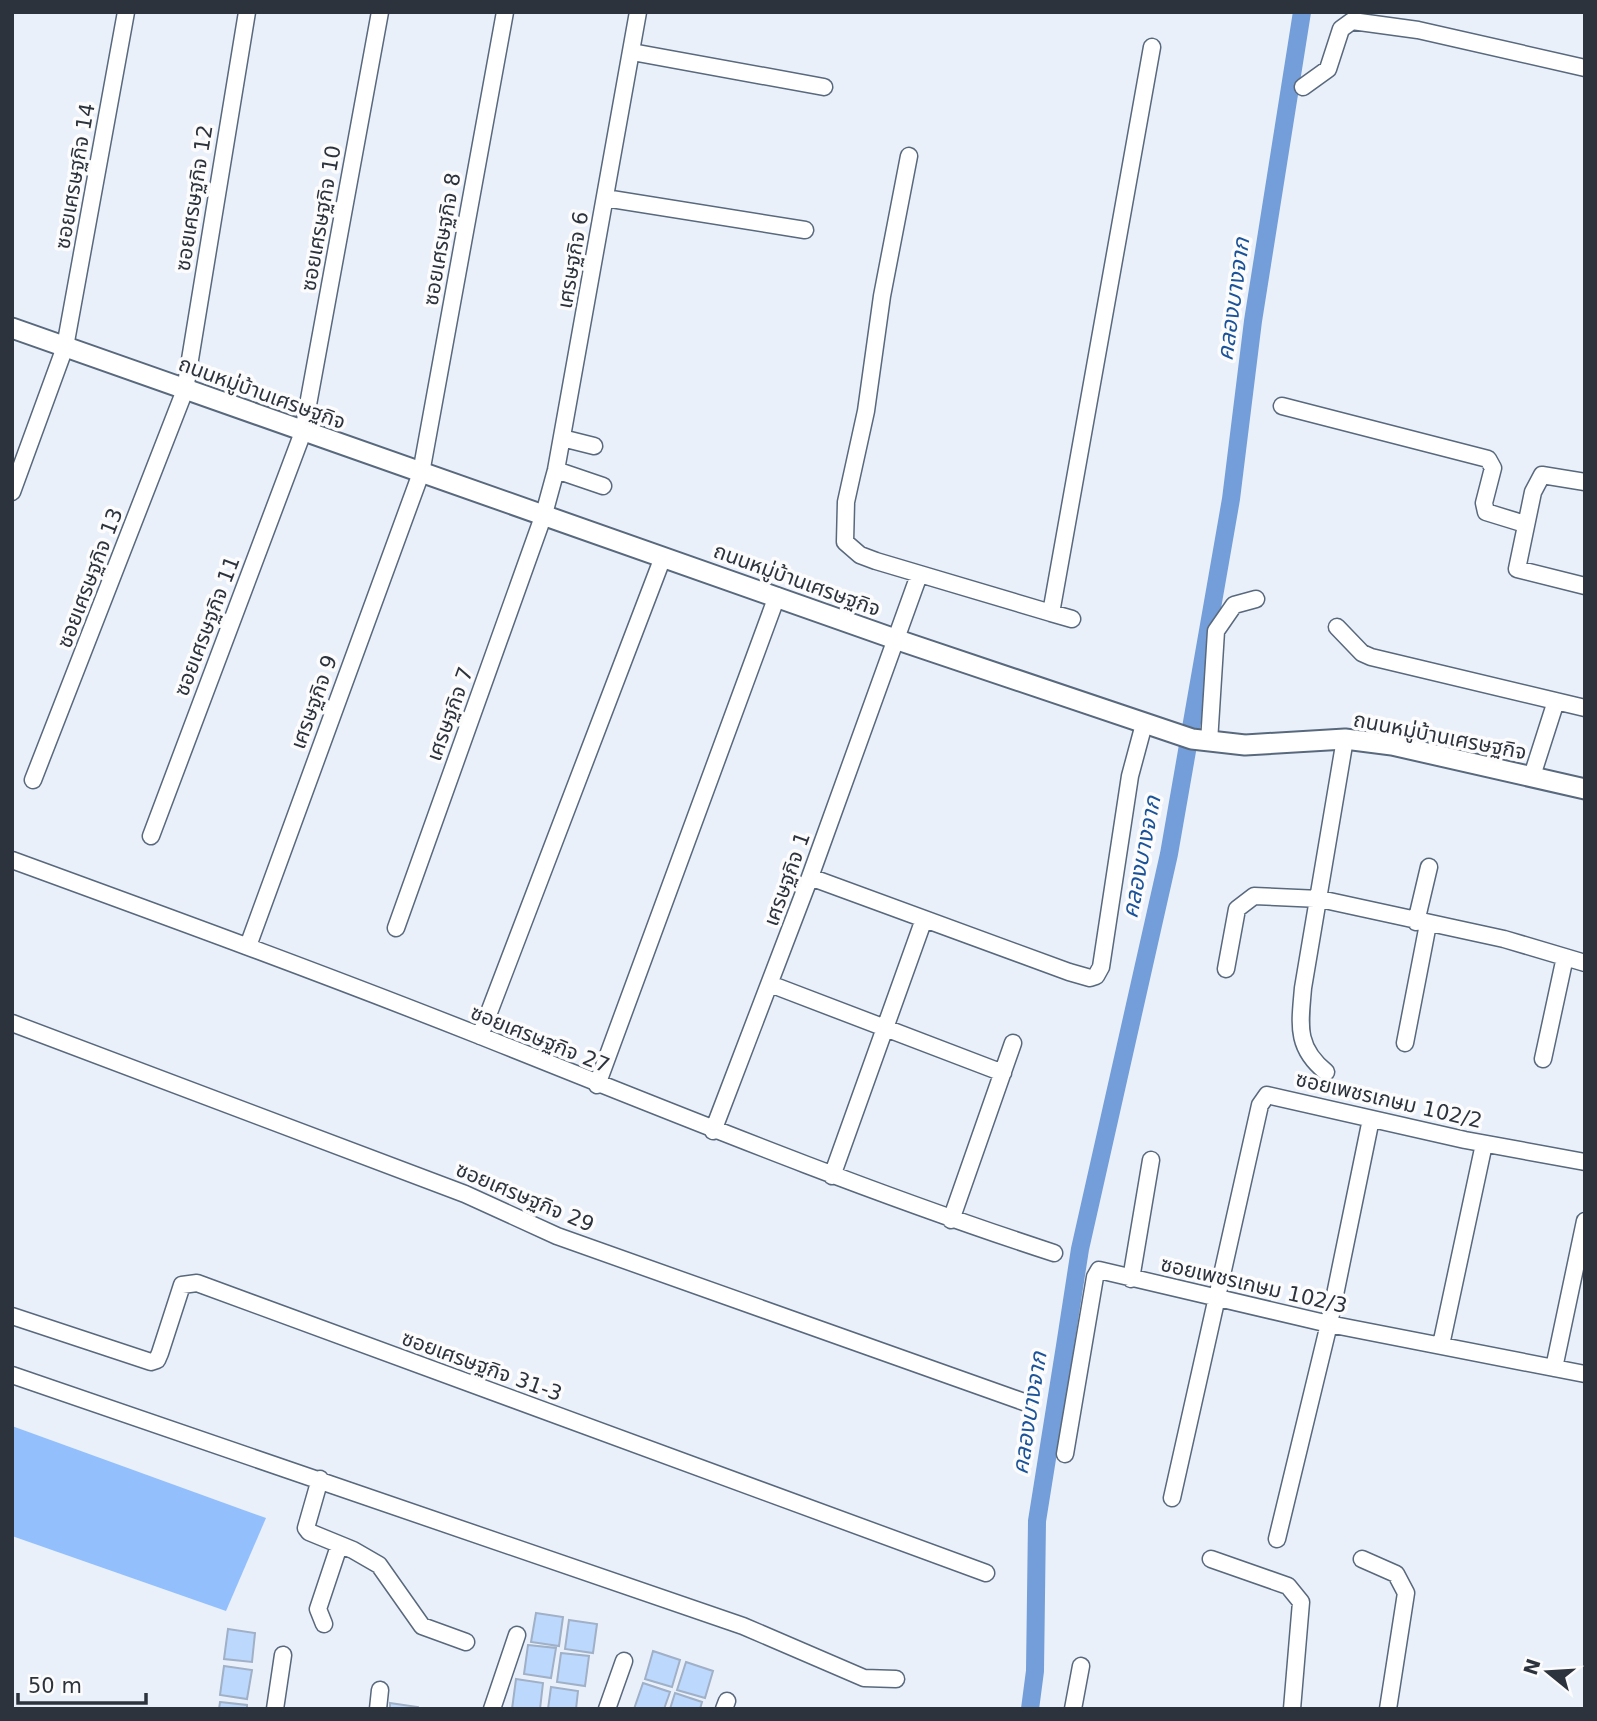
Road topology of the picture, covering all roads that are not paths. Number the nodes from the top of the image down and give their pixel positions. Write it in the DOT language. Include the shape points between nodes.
graph roads {
  1 [pos="126,12"];
  2 [pos="247,12"];
  3 [pos="380,12"];
  4 [pos="505,12"];
  5 [pos="638,12"];
  6 [pos="1152,47"];
  7 [pos="632,52"];
  8 [pos="1585,68"];
  9 [pos="824,87"];
  10 [pos="1303,87"];
  11 [pos="909,156"];
  12 [pos="606,198"];
  13 [pos="805,230"];
  14 [pos="12,328"];
  15 [pos="65,346"];
  16 [pos="185,390"];
  17 [pos="1282,406"];
  18 [pos="303,432"];
  19 [pos="562,438"];
  20 [pos="594,446"];
  21 [pos="556,470"];
  22 [pos="421,473"];
  23 [pos="1585,482"];
  24 [pos="603,486"];
  25 [pos="12,492"];
  26 [pos="544,514"];
  27 [pos="1525,524"];
  28 [pos="663,557"];
  29 [pos="919,575"];
  30 [pos="1585,586"];
  31 [pos="777,596"];
  32 [pos="1256,599"];
  33 [pos="1051,613"];
  34 [pos="1072,620"];
  35 [pos="1337,627"];
  36 [pos="895,639"];
  37 [pos="1556,701"];
  38 [pos="1585,708"];
  39 [pos="1152,727"];
  40 [pos="1345,739"];
  41 [pos="1201,741"];
  42 [pos="1532,776"];
  43 [pos="33,780"];
  44 [pos="1585,789"];
  45 [pos="151,836"];
  46 [pos="12,860"];
  47 [pos="1429,867"];
  48 [pos="810,877"];
  49 [pos="1320,899"];
  50 [pos="924,919"];
  51 [pos="1422,923"];
  52 [pos="396,928"];
  53 [pos="248,946"];
  54 [pos="1565,957"];
  55 [pos="1585,963"];
  56 [pos="1226,969"];
  57 [pos="770,984"];
  58 [pos="12,1023"];
  59 [pos="885,1029"];
  60 [pos="480,1036"];
  61 [pos="1013,1043"];
  62 [pos="1405,1043"];
  63 [pos="1543,1059"];
  64 [pos="1326,1072"];
  65 [pos="1003,1073"];
  66 [pos="597,1085"];
  67 [pos="1371,1119"];
  68 [pos="713,1131"];
  69 [pos="1484,1144"];
  70 [pos="1151,1160"];
  71 [pos="1585,1162"];
  72 [pos="832,1176"];
  73 [pos="951,1220"];
  74 [pos="1585,1221"];
  75 [pos="1054,1254"];
  76 [pos="1132,1279"];
  77 [pos="1215,1299"];
  78 [pos="12,1316"];
  79 [pos="1329,1324"];
  80 [pos="1441,1345"];
  81 [pos="1554,1367"];
  82 [pos="1585,1374"];
  83 [pos="12,1375"];
  84 [pos="1024,1402"];
  85 [pos="1065,1454"];
  86 [pos="320,1479"];
  87 [pos="1172,1498"];
  88 [pos="1277,1539"];
  89 [pos="339,1546"];
  90 [pos="1211,1559"];
  91 [pos="1362,1559"];
  92 [pos="986,1573"];
  93 [pos="324,1624"];
  94 [pos="517,1634"];
  95 [pos="466,1642"];
  96 [pos="283,1655"];
  97 [pos="624,1661"];
  98 [pos="1082,1665"];
  99 [pos="896,1679"];
  100 [pos="380,1690"];
  101 [pos="275,1709"];
  102 [pos="378,1709"];
  103 [pos="492,1709"];
  104 [pos="607,1709"];
  105 [pos="1073,1709"];
  106 [pos="1292,1709"];
  107 [pos="1388,1709"];
  1 -- 15 [label="street, ซอยเศรษฐกิจ 14"];
  2 -- 16 [label="street, ซอยเศรษฐกิจ 12"];
  3 -- 18 [label="street, ซอยเศรษฐกิจ 10"];
  4 -- 22 [label="street, ซอยเศรษฐกิจ 8"];
  5 -- 7 [label="street, เศรษฐกิจ 6"];
  6 -- 33 [label="street"];
  7 -- 9 [label="street"];
  7 -- 12 [label="street, เศรษฐกิจ 6"];
  8 -- 10 [label="street" via="1418,30 1352,21 1342,29 1328,69"];
  11 -- 29 [label="street" via="846,502 845,542 860,555"];
  12 -- 13 [label="street"];
  12 -- 19 [label="street, เศรษฐกิจ 6"];
  14 -- 15 [label="street, ถนนหมู่บ้านเศรษฐกิจ"];
  15 -- 16 [label="street, ถนนหมู่บ้านเศรษฐกิจ"];
  15 -- 25 [label="street, ซอยเศรษฐกิจ 14"];
  16 -- 18 [label="street, ถนนหมู่บ้านเศรษฐกิจ"];
  16 -- 43 [label="street, ซอยเศรษฐกิจ 13"];
  17 -- 27 [label="street" via="1488,459 1493,468 1486,512"];
  18 -- 22 [label="street, ถนนหมู่บ้านเศรษฐกิจ"];
  18 -- 45 [label="street, ซอยเศรษฐกิจ 11"];
  19 -- 20 [label="street"];
  19 -- 21 [label="street, เศรษฐกิจ 6"];
  21 -- 24 [label="street"];
  21 -- 26 [label="street, เศรษฐกิจ 6"];
  22 -- 26 [label="street, ถนนหมู่บ้านเศรษฐกิจ"];
  22 -- 53 [label="street, เศรษฐกิจ 9"];
  23 -- 27 [label="street" via="1542,475"];
  26 -- 28 [label="street, ถนนหมู่บ้านเศรษฐกิจ"];
  26 -- 52 [label="street, เศรษฐกิจ 7"];
  27 -- 30 [label="street" via="1517,569"];
  28 -- 31 [label="street, ถนนหมู่บ้านเศรษฐกิจ"];
  28 -- 60 [label="street"];
  29 -- 33 [label="street"];
  29 -- 36 [label="street, เศรษฐกิจ 1"];
  31 -- 36 [label="street, ถนนหมู่บ้านเศรษฐกิจ"];
  31 -- 66 [label="street"];
  32 -- 41 [label="street" via="1234,605 1216,631"];
  33 -- 34 [label="street"];
  35 -- 37 [label="street" via="1371,657"];
  36 -- 39 [label="street, ถนนหมู่บ้านเศรษฐกิจ"];
  36 -- 48 [label="street, เศรษฐกิจ 1"];
  37 -- 38 [label="street"];
  37 -- 42 [label="street"];
  39 -- 41 [label="street, ถนนหมู่บ้านเศรษฐกิจ"];
  39 -- 50 [label="street" via="1130,776 1096,976 1069,972"];
  40 -- 41 [label="street, ถนนหมู่บ้านเศรษฐกิจ" via="1245,745"];
  40 -- 42 [label="street, ถนนหมู่บ้านเศรษฐกิจ"];
  40 -- 49 [label="street"];
  42 -- 44 [label="street, ถนนหมู่บ้านเศรษฐกิจ"];
  46 -- 53 [label="street, ซอยเศรษฐกิจ 27"];
  47 -- 51 [label="street"];
  48 -- 50 [label="street"];
  48 -- 57 [label="street, เศรษฐกิจ 1"];
  49 -- 51 [label="street"];
  49 -- 56 [label="street" via="1254,896 1237,909"];
  49 -- 64 [label="street" via="1300,1026 1310,1059"];
  50 -- 59 [label="street"];
  51 -- 54 [label="street"];
  51 -- 62 [label="street"];
  53 -- 60 [label="street, ซอยเศรษฐกิจ 27"];
  54 -- 55 [label="street"];
  54 -- 63 [label="street"];
  57 -- 59 [label="street"];
  57 -- 68 [label="street, เศรษฐกิจ 1"];
  58 -- 84 [label="street, ซอยเศรษฐกิจ 29" via="465,1194 557,1236"];
  59 -- 65 [label="street"];
  59 -- 72 [label="street"];
  60 -- 66 [label="street, ซอยเศรษฐกิจ 27"];
  61 -- 65 [label="street"];
  65 -- 73 [label="street"];
  66 -- 68 [label="street, ซอยเศรษฐกิจ 27"];
  67 -- 69 [label="street, ซอยเพชรเกษม 102/2"];
  67 -- 77 [label="street, ซอยเพชรเกษม 102/2" via="1267,1095 1260,1105"];
  67 -- 79 [label="street"];
  68 -- 72 [label="street, ซอยเศรษฐกิจ 27"];
  69 -- 71 [label="street, ซอยเพชรเกษม 102/2"];
  69 -- 80 [label="street"];
  70 -- 76 [label="street"];
  72 -- 73 [label="street, ซอยเศรษฐกิจ 27"];
  73 -- 75 [label="street, ซอยเศรษฐกิจ 27"];
  74 -- 81 [label="street"];
  76 -- 77 [label="street, ซอยเพชรเกษม 102/3"];
  76 -- 85 [label="street, ซอยเพชรเกษม 102/3" via="1099,1270 1095,1277"];
  77 -- 79 [label="street, ซอยเพชรเกษม 102/3"];
  77 -- 87 [label="street"];
  78 -- 92 [label="street, ซอยเศรษฐกิจ 31-3" via="151,1362 160,1353 181,1286 197,1283"];
  79 -- 80 [label="street, ซอยเพชรเกษม 102/3"];
  79 -- 88 [label="street"];
  80 -- 81 [label="street, ซอยเพชรเกษม 102/3"];
  81 -- 82 [label="street, ซอยเพชรเกษม 102/3"];
  83 -- 86 [label="street"];
  86 -- 89 [label="street" via="306,1528 313,1536"];
  86 -- 99 [label="street" via="743,1626 864,1678"];
  89 -- 93 [label="street" via="318,1609"];
  89 -- 95 [label="street" via="379,1565 422,1626"];
  90 -- 106 [label="street" via="1288,1586 1301,1602"];
  91 -- 107 [label="street" via="1396,1574 1406,1593"];
  94 -- 103 [label="street"];
  96 -- 101 [label="street"];
  97 -- 104 [label="street"];
  98 -- 105 [label="street"];
  100 -- 102 [label="street"];
}
